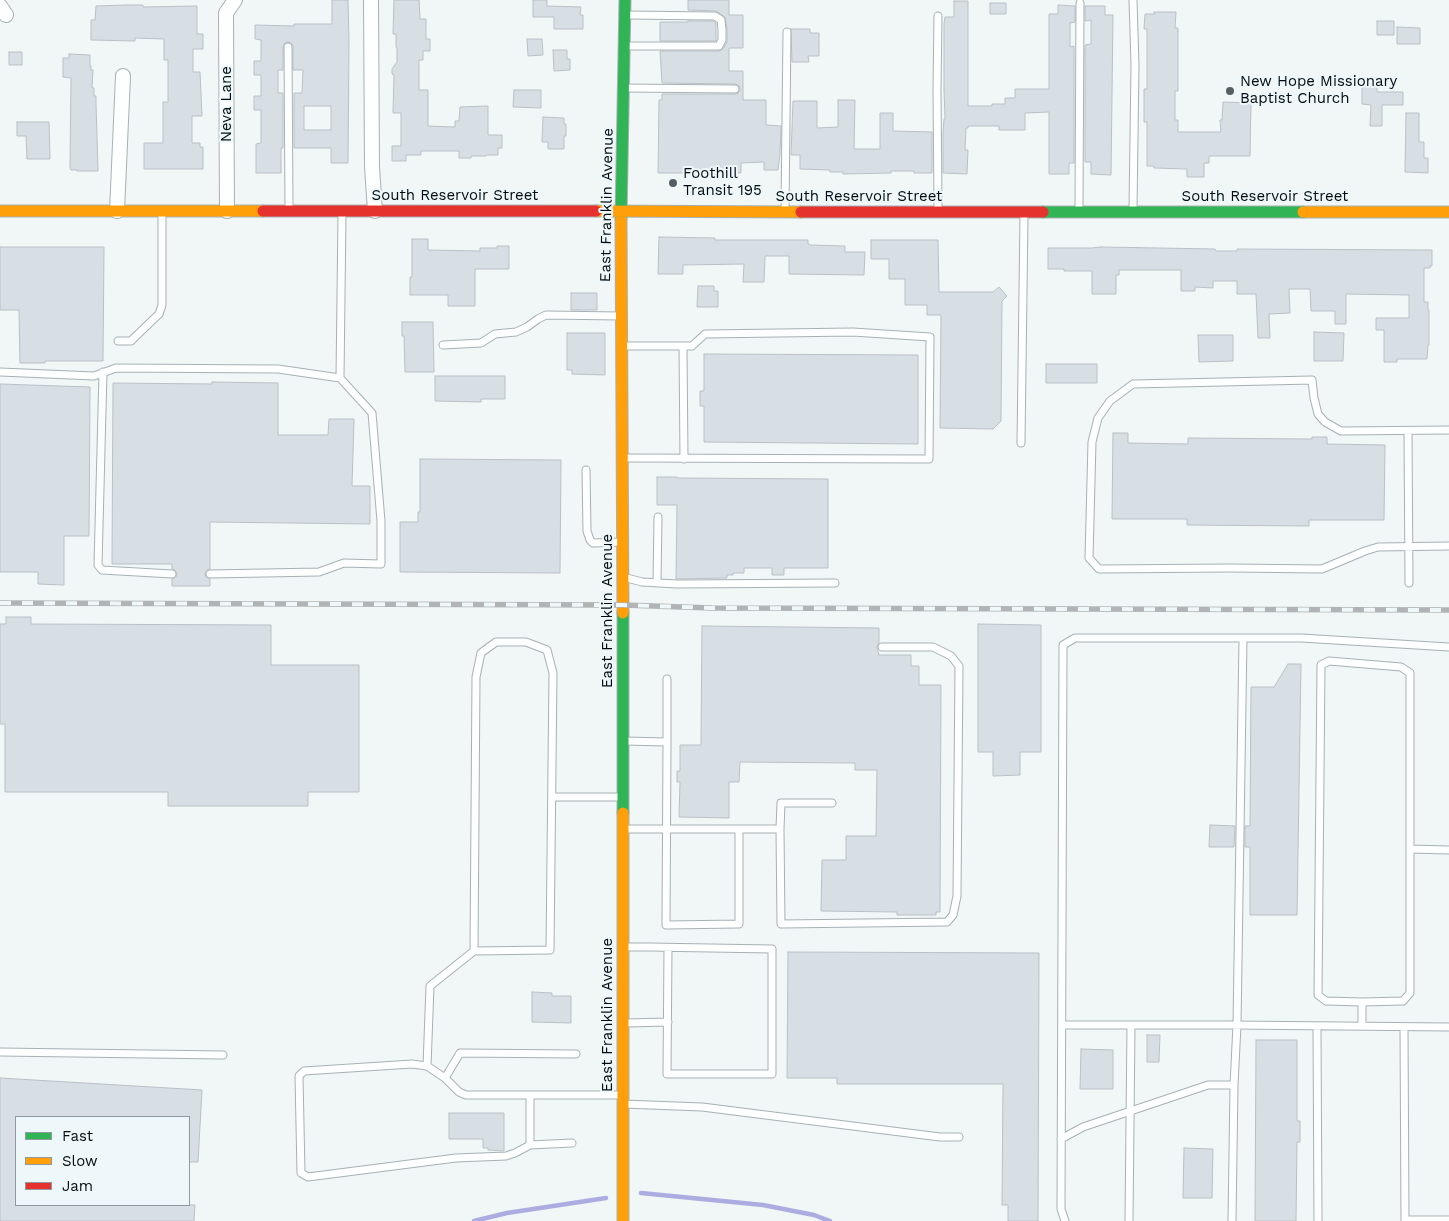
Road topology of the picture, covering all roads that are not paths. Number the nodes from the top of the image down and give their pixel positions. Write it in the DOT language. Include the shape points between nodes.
graph roads {
  1 [pos="235,0"];
  2 [pos="371,0"];
  3 [pos="625,0"];
  4 [pos="1134,0"];
  5 [pos="1080,3"];
  6 [pos="625,15"];
  7 [pos="938,16"];
  8 [pos="787,32"];
  9 [pos="625,46"];
  10 [pos="288,47"];
  11 [pos="123,76"];
  12 [pos="624,88"];
  13 [pos="735,89"];
  14 [pos="228,210"];
  15 [pos="0,211"];
  16 [pos="117,211"];
  17 [pos="162,211"];
  18 [pos="289,211"];
  19 [pos="342,211"];
  20 [pos="375,211"];
  21 [pos="621,212"];
  22 [pos="785,212"];
  23 [pos="938,212"];
  24 [pos="1024,212"];
  25 [pos="1079,212"];
  26 [pos="1133,212"];
  27 [pos="1449,212"];
  28 [pos="621,316"];
  29 [pos="118,341"];
  30 [pos="443,345"];
  31 [pos="621,346"];
  32 [pos="683,346"];
  33 [pos="0,372"];
  34 [pos="103,372"];
  35 [pos="340,378"];
  36 [pos="1449,430"];
  37 [pos="1408,431"];
  38 [pos="1021,444"];
  39 [pos="622,458"];
  40 [pos="684,459"];
  41 [pos="586,470"];
  42 [pos="658,516"];
  43 [pos="622,542"];
  44 [pos="1449,546"];
  45 [pos="1409,547"];
  46 [pos="172,574"];
  47 [pos="210,574"];
  48 [pos="623,577"];
  49 [pos="657,583"];
  50 [pos="835,583"];
  51 [pos="1409,583"];
  52 [pos="1243,638"];
  53 [pos="882,647"];
  54 [pos="1449,647"];
  55 [pos="667,679"];
  56 [pos="623,741"];
  57 [pos="667,742"];
  58 [pos="552,797"];
  59 [pos="623,797"];
  60 [pos="832,803"];
  61 [pos="667,828"];
  62 [pos="623,829"];
  63 [pos="739,829"];
  64 [pos="780,829"];
  65 [pos="1410,849"];
  66 [pos="1449,850"];
  67 [pos="624,947"];
  68 [pos="668,948"];
  69 [pos="474,950"];
  70 [pos="1362,1002"];
  71 [pos="668,1022"];
  72 [pos="623,1023"];
  73 [pos="1131,1025"];
  74 [pos="1238,1025"];
  75 [pos="1062,1026"];
  76 [pos="1318,1026"];
  77 [pos="1362,1026"];
  78 [pos="1404,1026"];
  79 [pos="1449,1027"];
  80 [pos="0,1052"];
  81 [pos="576,1054"];
  82 [pos="223,1055"];
  83 [pos="427,1066"];
  84 [pos="445,1078"];
  85 [pos="1234,1085"];
  86 [pos="530,1096"];
  87 [pos="623,1100"];
  88 [pos="1130,1111"];
  89 [pos="960,1137"];
  90 [pos="1061,1139"];
  91 [pos="572,1143"];
  92 [pos="530,1145"];
  93 [pos="1449,1220"];
  94 [pos="623,1221"];
  95 [pos="1065,1221"];
  96 [pos="1129,1221"];
  97 [pos="1232,1221"];
  98 [pos="1318,1221"];
  99 [pos="1405,1221"];
  1 -- 14 [label="street, Neva Lane" via="226,13"];
  2 -- 20 [label="street"];
  3 -- 6 [label="main road, East Franklin Avenue"];
  4 -- 26 [label="lane"];
  5 -- 25 [label="lane"];
  6 -- 9 [label="main road, East Franklin Avenue"];
  6 -- 9 [label="lane" via="715,16 721,20 722,40 719,46"];
  7 -- 23 [label="lane"];
  8 -- 22 [label="lane"];
  9 -- 12 [label="main road, East Franklin Avenue"];
  10 -- 18 [label="lane"];
  11 -- 16 [label="street"];
  12 -- 13 [label="lane"];
  12 -- 21 [label="main road, East Franklin Avenue"];
  14 -- 17 [label="main road, South Reservoir Street"];
  14 -- 18 [label="main road, South Reservoir Street"];
  15 -- 16 [label="main road, South Reservoir Street"];
  16 -- 17 [label="main road, South Reservoir Street"];
  17 -- 29 [label="lane" via="162,306 159,314 130,341"];
  18 -- 19 [label="main road, South Reservoir Street"];
  19 -- 20 [label="main road, South Reservoir Street"];
  19 -- 35 [label="lane"];
  20 -- 21 [label="main road, South Reservoir Street"];
  21 -- 22 [label="main road, South Reservoir Street"];
  21 -- 28 [label="main road, East Franklin Avenue"];
  22 -- 23 [label="main road, South Reservoir Street"];
  23 -- 24 [label="main road, South Reservoir Street"];
  24 -- 25 [label="main road, South Reservoir Street"];
  24 -- 38 [label="lane"];
  25 -- 26 [label="main road, South Reservoir Street"];
  26 -- 27 [label="main road, South Reservoir Street"];
  28 -- 30 [label="lane" via="546,315 516,332 495,334 481,343"];
  28 -- 31 [label="main road, East Franklin Avenue"];
  31 -- 32 [label="lane"];
  31 -- 39 [label="main road, East Franklin Avenue"];
  32 -- 40 [label="lane"];
  32 -- 40 [label="lane" via="692,346 705,334 852,332 930,337 929,459"];
  33 -- 34 [label="lane" via="94,376"];
  34 -- 35 [label="lane" via="116,368 278,369"];
  34 -- 46 [label="lane" via="98,565 102,570"];
  35 -- 47 [label="lane" via="372,413 381,521 381,564 344,563 318,572"];
  36 -- 37 [label="lane"];
  37 -- 45 [label="lane"];
  37 -- 45 [label="lane" via="1341,431 1318,414 1312,380 1133,384 1110,401 1098,418 1092,442 1089,558 1099,569 1322,570 1378,547"];
  39 -- 40 [label="lane"];
  39 -- 43 [label="main road, East Franklin Avenue"];
  41 -- 43 [label="lane" via="590,540"];
  42 -- 49 [label="lane"];
  43 -- 48 [label="main road, East Franklin Avenue"];
  44 -- 45 [label="lane"];
  45 -- 51 [label="lane"];
  48 -- 49 [label="lane"];
  48 -- 56 [label="main road, East Franklin Avenue"];
  49 -- 50 [label="lane"];
  52 -- 54 [label="lane" via="1301,638"];
  52 -- 74 [label="lane"];
  52 -- 75 [label="lane" via="1075,638 1063,645"];
  53 -- 64 [label="lane" via="933,647 951,656 959,666 957,896 954,915 947,922 781,924"];
  55 -- 57 [label="lane"];
  56 -- 57 [label="lane"];
  56 -- 59 [label="main road, East Franklin Avenue"];
  57 -- 61 [label="lane"];
  58 -- 59 [label="lane"];
  58 -- 69 [label="lane" via="550,950"];
  58 -- 69 [label="lane" via="553,673 547,650 526,642 496,642 481,653 476,677"];
  59 -- 62 [label="main road, East Franklin Avenue"];
  60 -- 64 [label="lane" via="781,803"];
  61 -- 62 [label="lane"];
  61 -- 63 [label="lane"];
  61 -- 63 [label="lane" via="666,925 739,924"];
  62 -- 67 [label="main road, East Franklin Avenue"];
  63 -- 64 [label="lane"];
  65 -- 66 [label="lane"];
  65 -- 70 [label="lane" via="1410,993 1403,1001"];
  65 -- 70 [label="lane" via="1410,673 1401,667 1329,661 1321,665 1318,995 1326,1002"];
  67 -- 68 [label="lane"];
  67 -- 72 [label="main road, East Franklin Avenue"];
  68 -- 71 [label="lane"];
  68 -- 71 [label="lane" via="772,949 772,1074 667,1074"];
  69 -- 83 [label="lane" via="430,986"];
  70 -- 77 [label="lane"];
  71 -- 72 [label="lane"];
  72 -- 87 [label="main road, East Franklin Avenue"];
  73 -- 74 [label="lane"];
  73 -- 75 [label="lane"];
  73 -- 88 [label="lane"];
  74 -- 76 [label="lane"];
  74 -- 85 [label="lane"];
  75 -- 90 [label="lane"];
  76 -- 77 [label="lane"];
  76 -- 98 [label="lane"];
  77 -- 78 [label="lane"];
  78 -- 79 [label="lane"];
  78 -- 99 [label="lane"];
  80 -- 82 [label="lane"];
  81 -- 84 [label="lane" via="460,1053"];
  83 -- 84 [label="lane"];
  83 -- 92 [label="lane" via="412,1064 304,1071 299,1076 300,1173 308,1177 456,1158 506,1156"];
  84 -- 86 [label="lane" via="466,1095"];
  85 -- 88 [label="lane" via="1208,1085"];
  85 -- 97 [label="lane"];
  86 -- 87 [label="lane"];
  86 -- 92 [label="lane"];
  87 -- 89 [label="lane"];
  87 -- 94 [label="main road, East Franklin Avenue"];
  88 -- 90 [label="lane" via="1083,1127"];
  88 -- 96 [label="lane"];
  90 -- 95 [label="lane" via="1061,1209"];
  91 -- 92 [label="lane"];
  93 -- 99 [label="lane"];
}
